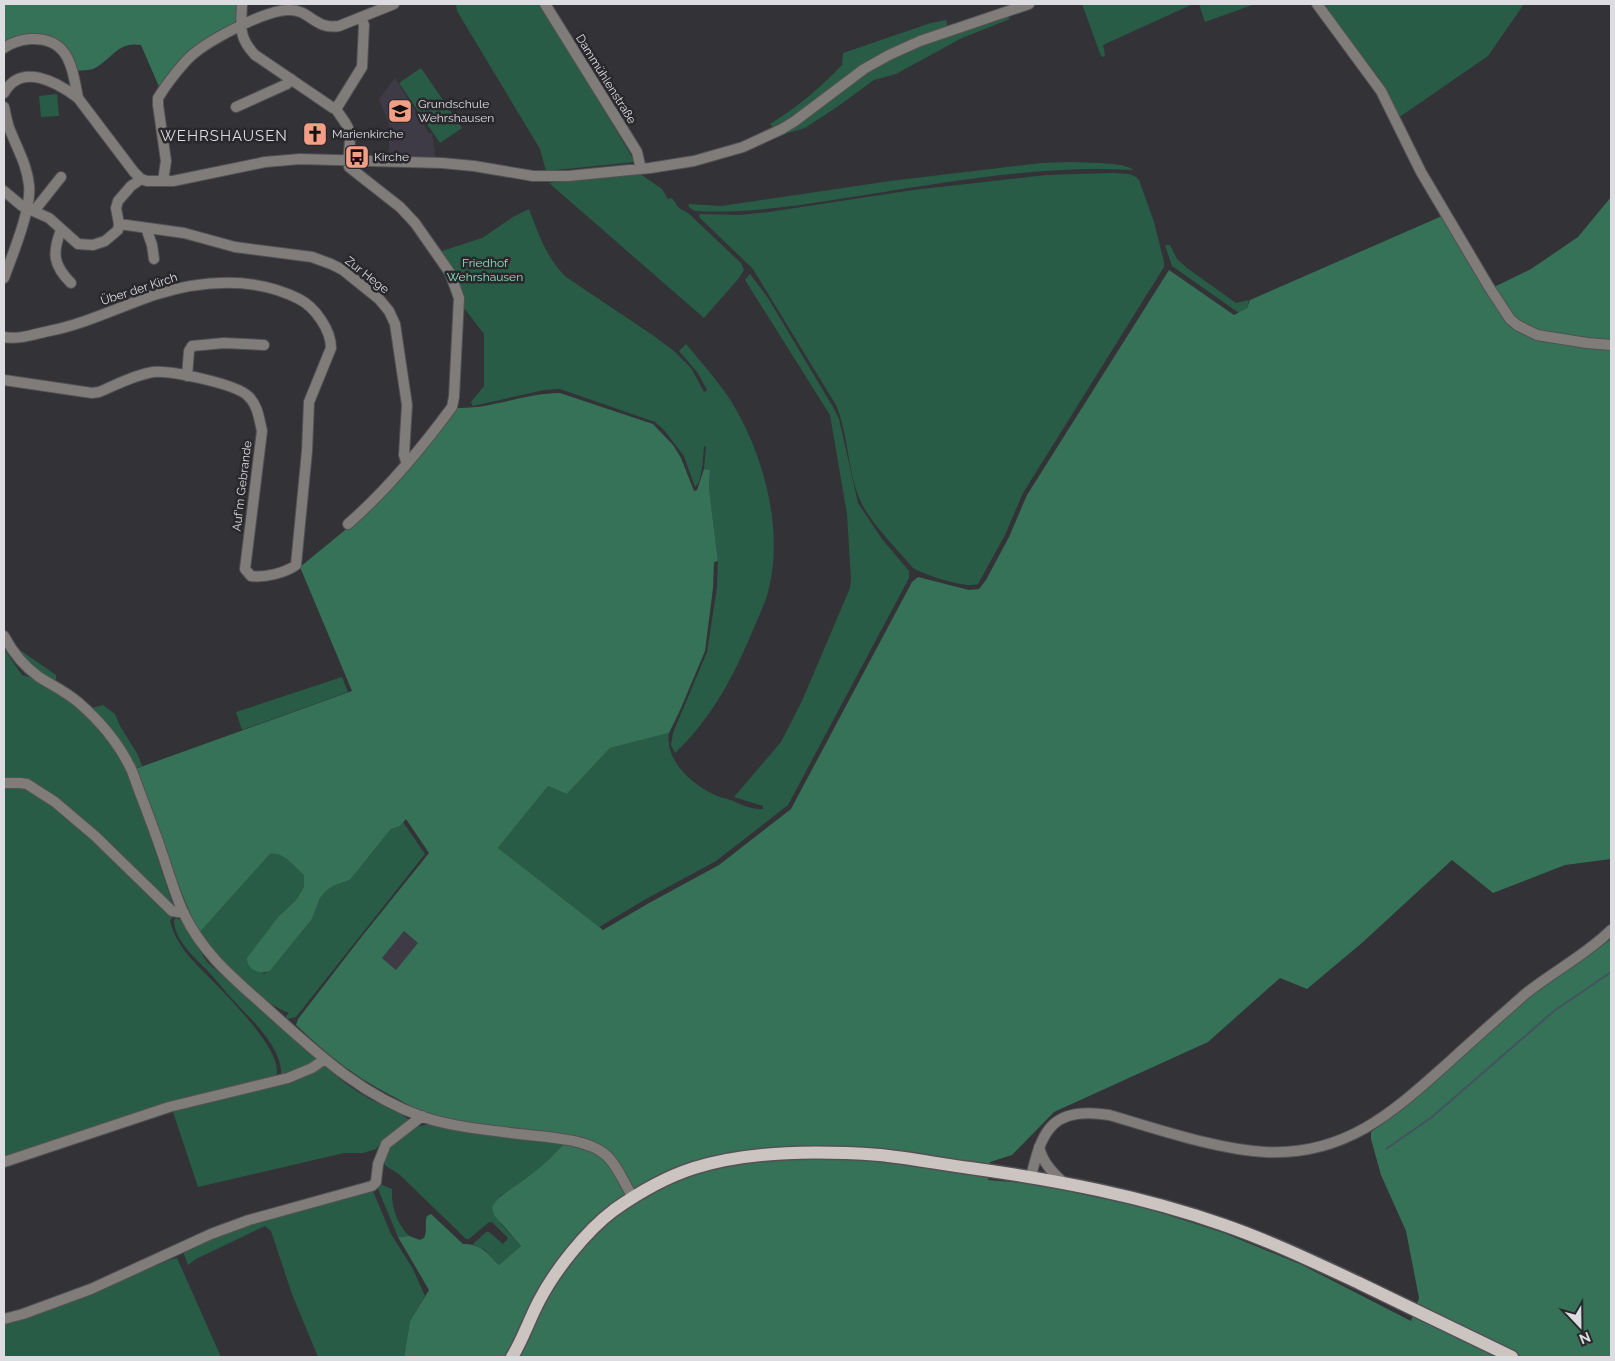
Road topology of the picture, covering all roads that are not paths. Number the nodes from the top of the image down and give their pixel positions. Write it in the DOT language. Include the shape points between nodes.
graph roads {
  1 [pos="242,4"];
  2 [pos="394,4"];
  3 [pos="545,4"];
  4 [pos="1029,4"];
  5 [pos="1317,4"];
  6 [pos="361,17"];
  7 [pos="240,27"];
  8 [pos="4,48"];
  9 [pos="291,79"];
  10 [pos="4,93"];
  11 [pos="78,98"];
  12 [pos="4,107"];
  13 [pos="236,107"];
  14 [pos="336,109"];
  15 [pos="4,118"];
  16 [pos="9,128"];
  17 [pos="348,160"];
  18 [pos="641,169"];
  19 [pos="60,177"];
  20 [pos="141,179"];
  21 [pos="163,181"];
  22 [pos="4,191"];
  23 [pos="30,210"];
  24 [pos="119,224"];
  25 [pos="146,228"];
  26 [pos="62,230"];
  27 [pos="154,258"];
  28 [pos="4,278"];
  29 [pos="71,283"];
  30 [pos="4,337"];
  31 [pos="264,345"];
  32 [pos="1611,345"];
  33 [pos="187,376"];
  34 [pos="4,380"];
  35 [pos="407,464"];
  36 [pos="348,524"];
  37 [pos="296,565"];
  38 [pos="4,636"];
  39 [pos="4,783"];
  40 [pos="184,913"];
  41 [pos="1611,930"];
  42 [pos="325,1059"];
  43 [pos="422,1116"];
  44 [pos="1038,1146"];
  45 [pos="4,1162"];
  46 [pos="1031,1177"];
  47 [pos="1064,1183"];
  48 [pos="633,1197"];
  49 [pos="4,1319"];
  50 [pos="512,1357"];
  51 [pos="1512,1357"];
  1 -- 7 [label="street"];
  2 -- 6 [label="street"];
  3 -- 18 [label="street, Dammühlenstraße" via="637,152"];
  4 -- 18 [label="street" via="920,40 884,57 795,121 759,141 709,158"];
  5 -- 32 [label="street" via="1381,91 1421,172 1510,319 1537,335"];
  6 -- 7 [label="street" via="327,27 298,12 284,10"];
  6 -- 14 [label="street" via="364,25 362,67"];
  7 -- 9 [label="street" via="245,44 255,55"];
  7 -- 21 [label="street" via="204,46 186,60 158,98 166,160"];
  8 -- 11 [label="street" via="20,40 53,42 72,65"];
  9 -- 13 [label="street" via="287,84"];
  9 -- 14 [label="street"];
  10 -- 11 [label="street" via="18,78 30,76 48,80"];
  11 -- 20 [label="street"];
  12 -- 16 [label="street"];
  14 -- 17 [label="street" via="349,132"];
  15 -- 16 [label="street"];
  16 -- 23 [label="street" via="28,176"];
  17 -- 18 [label="street" via="442,163 538,176 590,175"];
  17 -- 21 [label="street" via="281,160"];
  17 -- 35 [label="street" via="349,167 400,207 414,223 450,273 459,298 452,407"];
  19 -- 23 [label="street"];
  20 -- 21 [label="street"];
  20 -- 24 [label="street" via="118,201"];
  22 -- 23 [label="street"];
  23 -- 26 [label="street" via="49,218"];
  23 -- 28 [label="street"];
  24 -- 25 [label="street, Zur Hege"];
  24 -- 26 [label="street" via="114,235 93,245 78,244"];
  25 -- 27 [label="street"];
  25 -- 35 [label="street, Zur Hege" via="312,257 337,266 379,299 395,324 406,405 404,455"];
  26 -- 29 [label="street" via="55,244 55,257"];
  30 -- 37 [label="street, Über der Kirch" via="61,329 155,295 216,282 273,289 308,304 324,325 331,348 310,402"];
  31 -- 33 [label="street" via="195,345 189,351"];
  33 -- 34 [label="street, Auf'm Gebrande" via="152,372 92,393"];
  33 -- 37 [label="street, Auf'm Gebrande" via="240,391 248,396 257,410 262,431 245,569 251,576 261,576"];
  35 -- 36 [label="street" via="376,500"];
  38 -- 40 [label="street" via="19,658 37,675 96,719 121,751 132,772"];
  39 -- 40 [label="street" via="27,784 50,798 95,836 172,911"];
  40 -- 42 [label="street" via="218,964"];
  41 -- 44 [label="street" via="1524,995 1396,1108 1367,1127 1332,1143 1265,1152 1086,1112 1059,1120 1042,1137"];
  42 -- 43 [label="street" via="377,1097"];
  42 -- 45 [label="street" via="288,1078 169,1107"];
  43 -- 48 [label="street" via="444,1123 564,1140 590,1147 607,1156"];
  43 -- 49 [label="street" via="386,1144 378,1164 376,1182 372,1186 234,1225 91,1289"];
  44 -- 46 [label="street"];
  44 -- 47 [label="street" via="1050,1170"];
  46 -- 47 [label="main road"];
  46 -- 48 [label="main road" via="880,1155 835,1152 772,1154 693,1168"];
  47 -- 51 [label="main road" via="1140,1199 1240,1231 1291,1251"];
  48 -- 50 [label="main road" via="589,1232 555,1275"];
}
